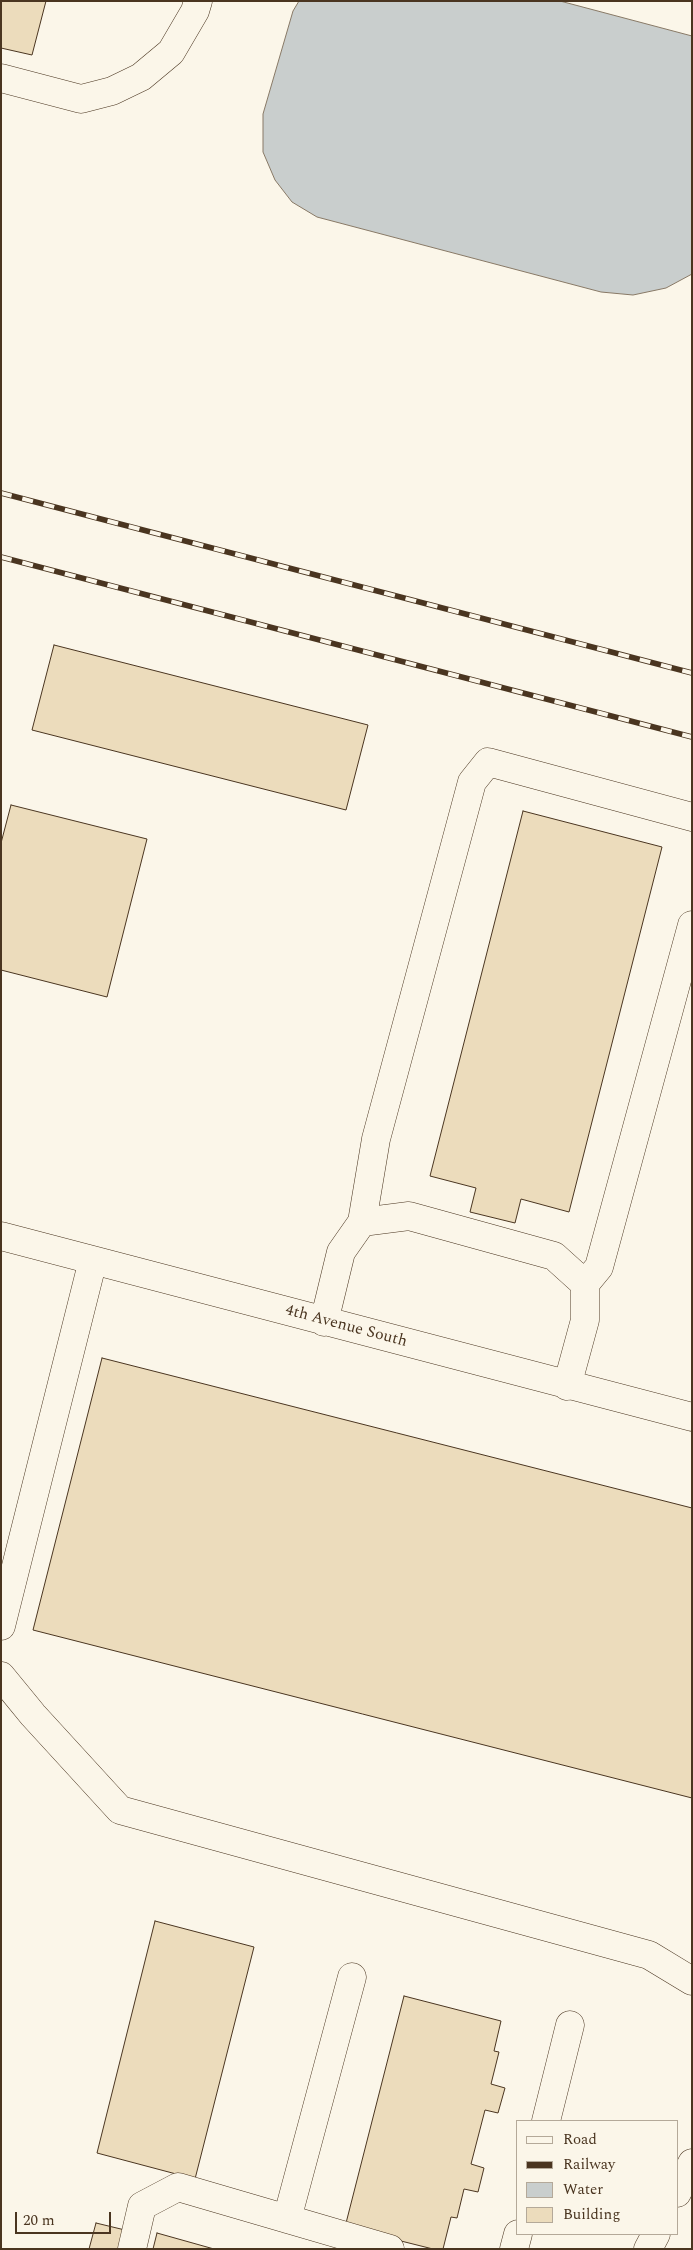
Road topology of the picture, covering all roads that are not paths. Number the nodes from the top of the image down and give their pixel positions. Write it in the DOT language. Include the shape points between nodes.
graph roads {
  1 [pos="198,1"];
  2 [pos="1,78"];
  3 [pos="692,817"];
  4 [pos="692,925"];
  5 [pos="362,1222"];
  6 [pos="1,1236"];
  7 [pos="93,1260"];
  8 [pos="585,1284"];
  9 [pos="324,1322"];
  10 [pos="567,1386"];
  11 [pos="692,1417"];
  12 [pos="1,1626"];
  13 [pos="1,1676"];
  14 [pos="352,1977"];
  15 [pos="692,1981"];
  16 [pos="570,2025"];
  17 [pos="546,2120"];
  18 [pos="692,2163"];
  19 [pos="678,2190"];
  20 [pos="287,2219"];
  21 [pos="518,2235"];
  22 [pos="655,2235"];
  23 [pos="132,2249"];
  24 [pos="390,2249"];
  25 [pos="514,2249"];
  26 [pos="648,2249"];
  1 -- 2 [label="street" via="171,52 141,77 112,91 81,99"];
  3 -- 5 [label="street" via="488,762 472,782 376,1139"];
  4 -- 8 [label="street" via="599,1267"];
  5 -- 8 [label="street" via="409,1216 554,1256"];
  5 -- 9 [label="street" via="340,1252"];
  6 -- 7 [label="street, 4th Avenue South"];
  7 -- 9 [label="street, 4th Avenue South"];
  7 -- 12 [label="street"];
  8 -- 10 [label="street" via="585,1320"];
  9 -- 10 [label="street, 4th Avenue South"];
  10 -- 11 [label="street, 4th Avenue South"];
  13 -- 15 [label="street" via="120,1810 649,1955"];
  14 -- 20 [label="street"];
  16 -- 17 [label="street"];
  18 -- 19 [label="street"];
  20 -- 23 [label="street" via="178,2187 142,2206"];
  20 -- 24 [label="street"];
  21 -- 25 [label="street"];
  22 -- 26 [label="street"];
}
